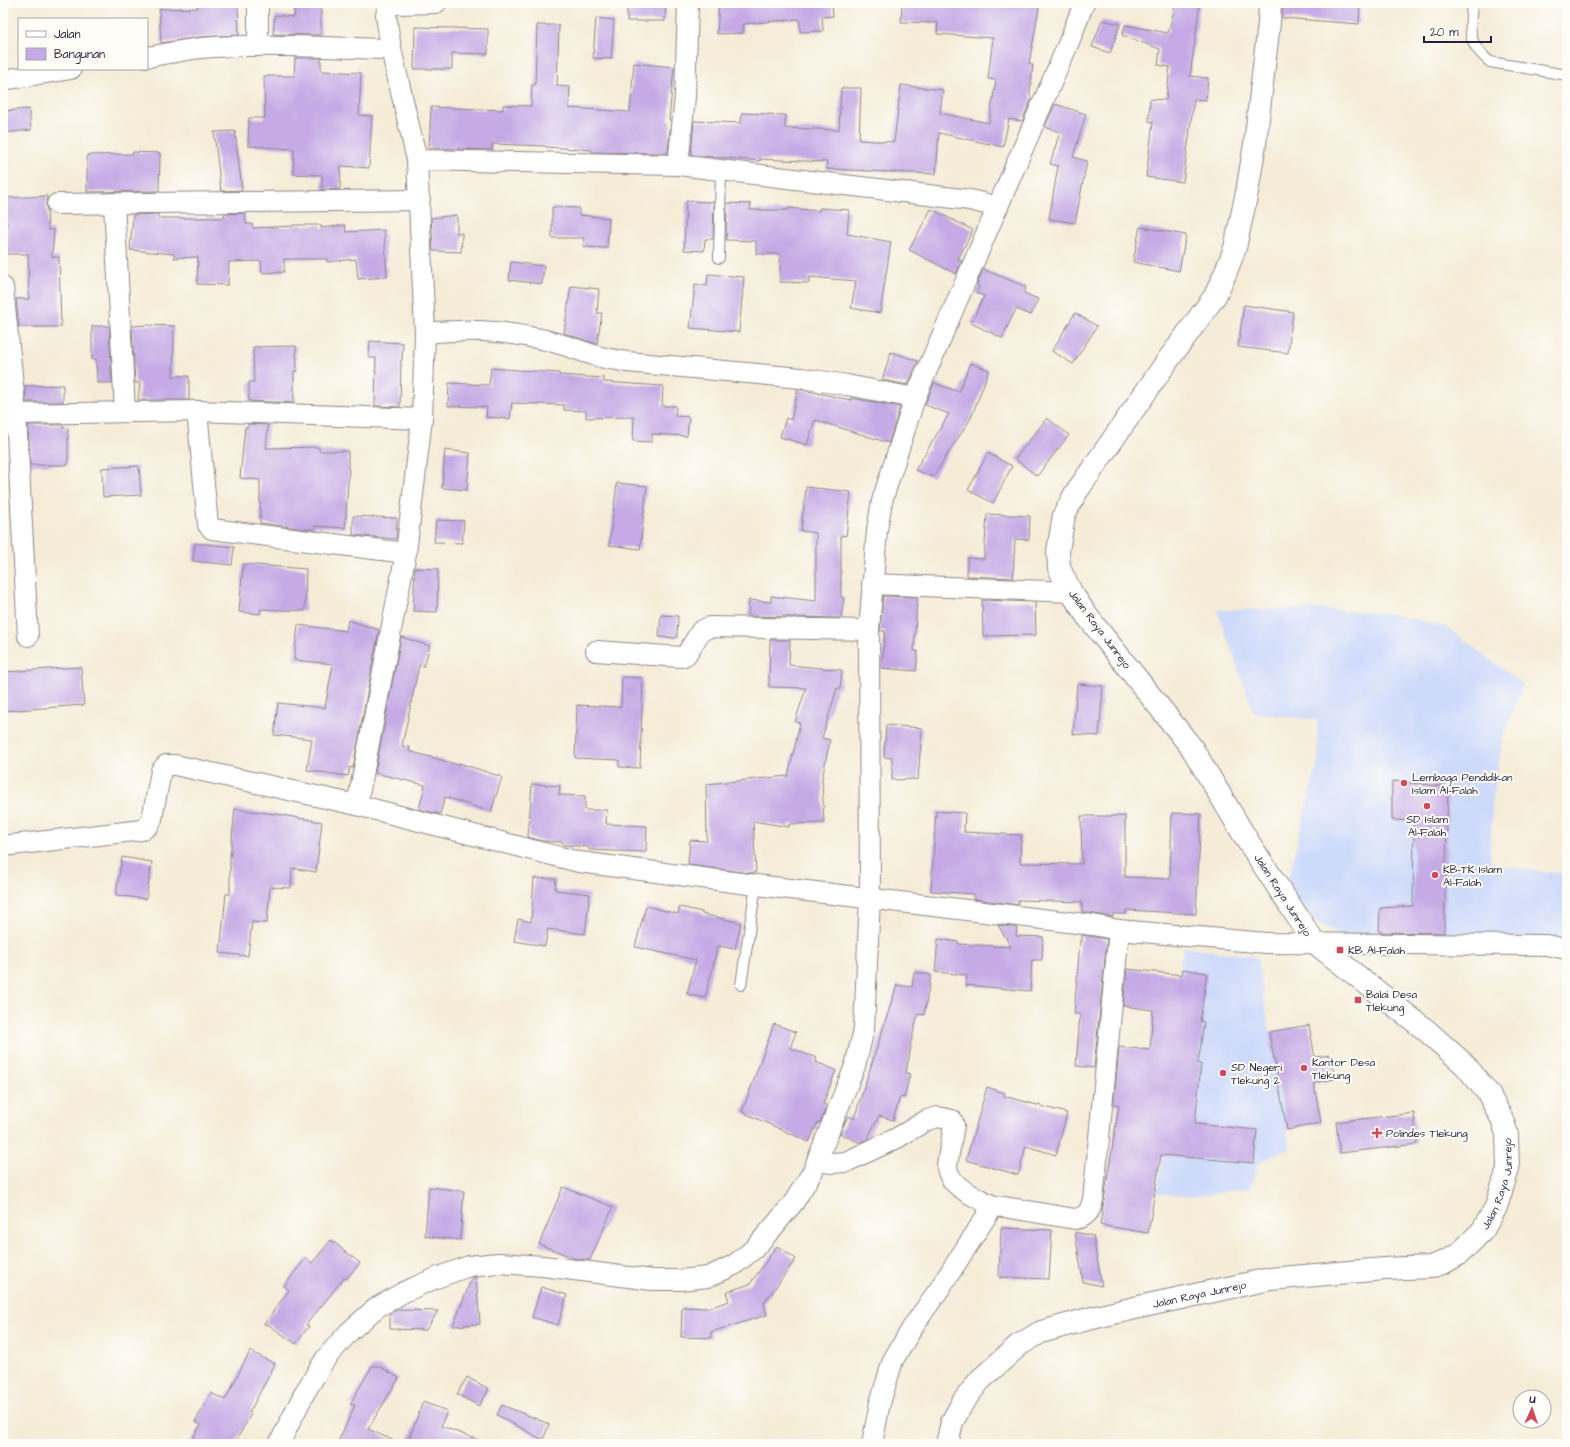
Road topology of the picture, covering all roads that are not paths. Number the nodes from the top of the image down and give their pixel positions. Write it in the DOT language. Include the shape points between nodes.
graph roads {
  1 [pos="258,3"];
  2 [pos="436,3"];
  3 [pos="688,3"];
  4 [pos="1084,3"];
  5 [pos="1270,3"];
  6 [pos="1472,3"];
  7 [pos="258,46"];
  8 [pos="391,49"];
  9 [pos="148,57"];
  10 [pos="65,70"];
  11 [pos="1567,75"];
  12 [pos="3,80"];
  13 [pos="417,160"];
  14 [pos="678,165"];
  15 [pos="721,169"];
  16 [pos="420,200"];
  17 [pos="114,203"];
  18 [pos="57,204"];
  19 [pos="998,206"];
  20 [pos="718,258"];
  21 [pos="3,287"];
  22 [pos="425,333"];
  23 [pos="915,398"];
  24 [pos="197,411"];
  25 [pos="125,412"];
  26 [pos="16,414"];
  27 [pos="422,419"];
  28 [pos="406,553"];
  29 [pos="872,584"];
  30 [pos="1071,592"];
  31 [pos="869,630"];
  32 [pos="28,636"];
  33 [pos="596,652"];
  34 [pos="357,805"];
  35 [pos="3,846"];
  36 [pos="756,885"];
  37 [pos="870,898"];
  38 [pos="1119,930"];
  39 [pos="1314,942"];
  40 [pos="1567,949"];
  41 [pos="741,985"];
  42 [pos="817,1161"];
  43 [pos="993,1206"];
  44 [pos="279,1444"];
  45 [pos="872,1444"];
  46 [pos="947,1444"];
  1 -- 7 [label="street"];
  2 -- 8 [label="street" via="395,4 388,7 386,15"];
  3 -- 14 [label="street" via="685,97"];
  4 -- 19 [label="street"];
  5 -- 30 [label="street, Jalan Raya Junrejo" via="1270,23 1255,144 1235,248 1215,296 1075,494 1064,515 1058,551 1059,568"];
  6 -- 11 [label="lane" via="1470,32 1474,46 1490,62"];
  7 -- 8 [label="street"];
  7 -- 9 [label="street" via="200,48"];
  8 -- 13 [label="street"];
  10 -- 12 [label="street"];
  13 -- 14 [label="street"];
  13 -- 16 [label="street"];
  14 -- 15 [label="street"];
  15 -- 19 [label="street" via="970,200"];
  15 -- 20 [label="lane"];
  16 -- 17 [label="street"];
  16 -- 22 [label="street"];
  17 -- 18 [label="street"];
  17 -- 25 [label="street"];
  19 -- 23 [label="street"];
  21 -- 26 [label="street"];
  22 -- 23 [label="street" via="461,330 512,333 627,362 801,378 847,384"];
  22 -- 27 [label="street"];
  23 -- 29 [label="street" via="882,501"];
  24 -- 25 [label="street"];
  24 -- 27 [label="street"];
  24 -- 28 [label="street" via="208,525 212,529"];
  25 -- 26 [label="street"];
  26 -- 32 [label="street"];
  27 -- 28 [label="street"];
  28 -- 34 [label="street"];
  29 -- 30 [label="street"];
  29 -- 31 [label="street"];
  30 -- 39 [label="street, Jalan Raya Junrejo" via="1087,616 1192,748 1247,840"];
  31 -- 33 [label="street" via="710,627 701,631 686,655 681,657"];
  31 -- 37 [label="street"];
  34 -- 35 [label="street" via="166,765 161,771 152,818 148,826 142,830"];
  34 -- 36 [label="street" via="579,862"];
  36 -- 37 [label="street"];
  36 -- 41 [label="lane"];
  37 -- 38 [label="street"];
  37 -- 42 [label="street" via="864,1029 855,1066"];
  38 -- 39 [label="street" via="1266,943"];
  38 -- 43 [label="street" via="1091,1209 1087,1215 1076,1219"];
  39 -- 40 [label="street" via="1546,945"];
  39 -- 46 [label="street, Jalan Raya Junrejo" via="1465,1065 1496,1106 1507,1134 1508,1169 1496,1207 1483,1230 1459,1254 1430,1267 1270,1279 1141,1306 1041,1332 1019,1345 980,1380 952,1422"];
  42 -- 43 [label="street" via="846,1162 897,1138 927,1120 945,1118 952,1120 954,1125 947,1172 959,1187"];
  42 -- 44 [label="street" via="794,1202 754,1249 734,1265 708,1277 652,1280 498,1263 469,1266 404,1292 376,1308 349,1332 326,1358 305,1392"];
  43 -- 45 [label="street" via="914,1325 894,1360 880,1403"];
}
